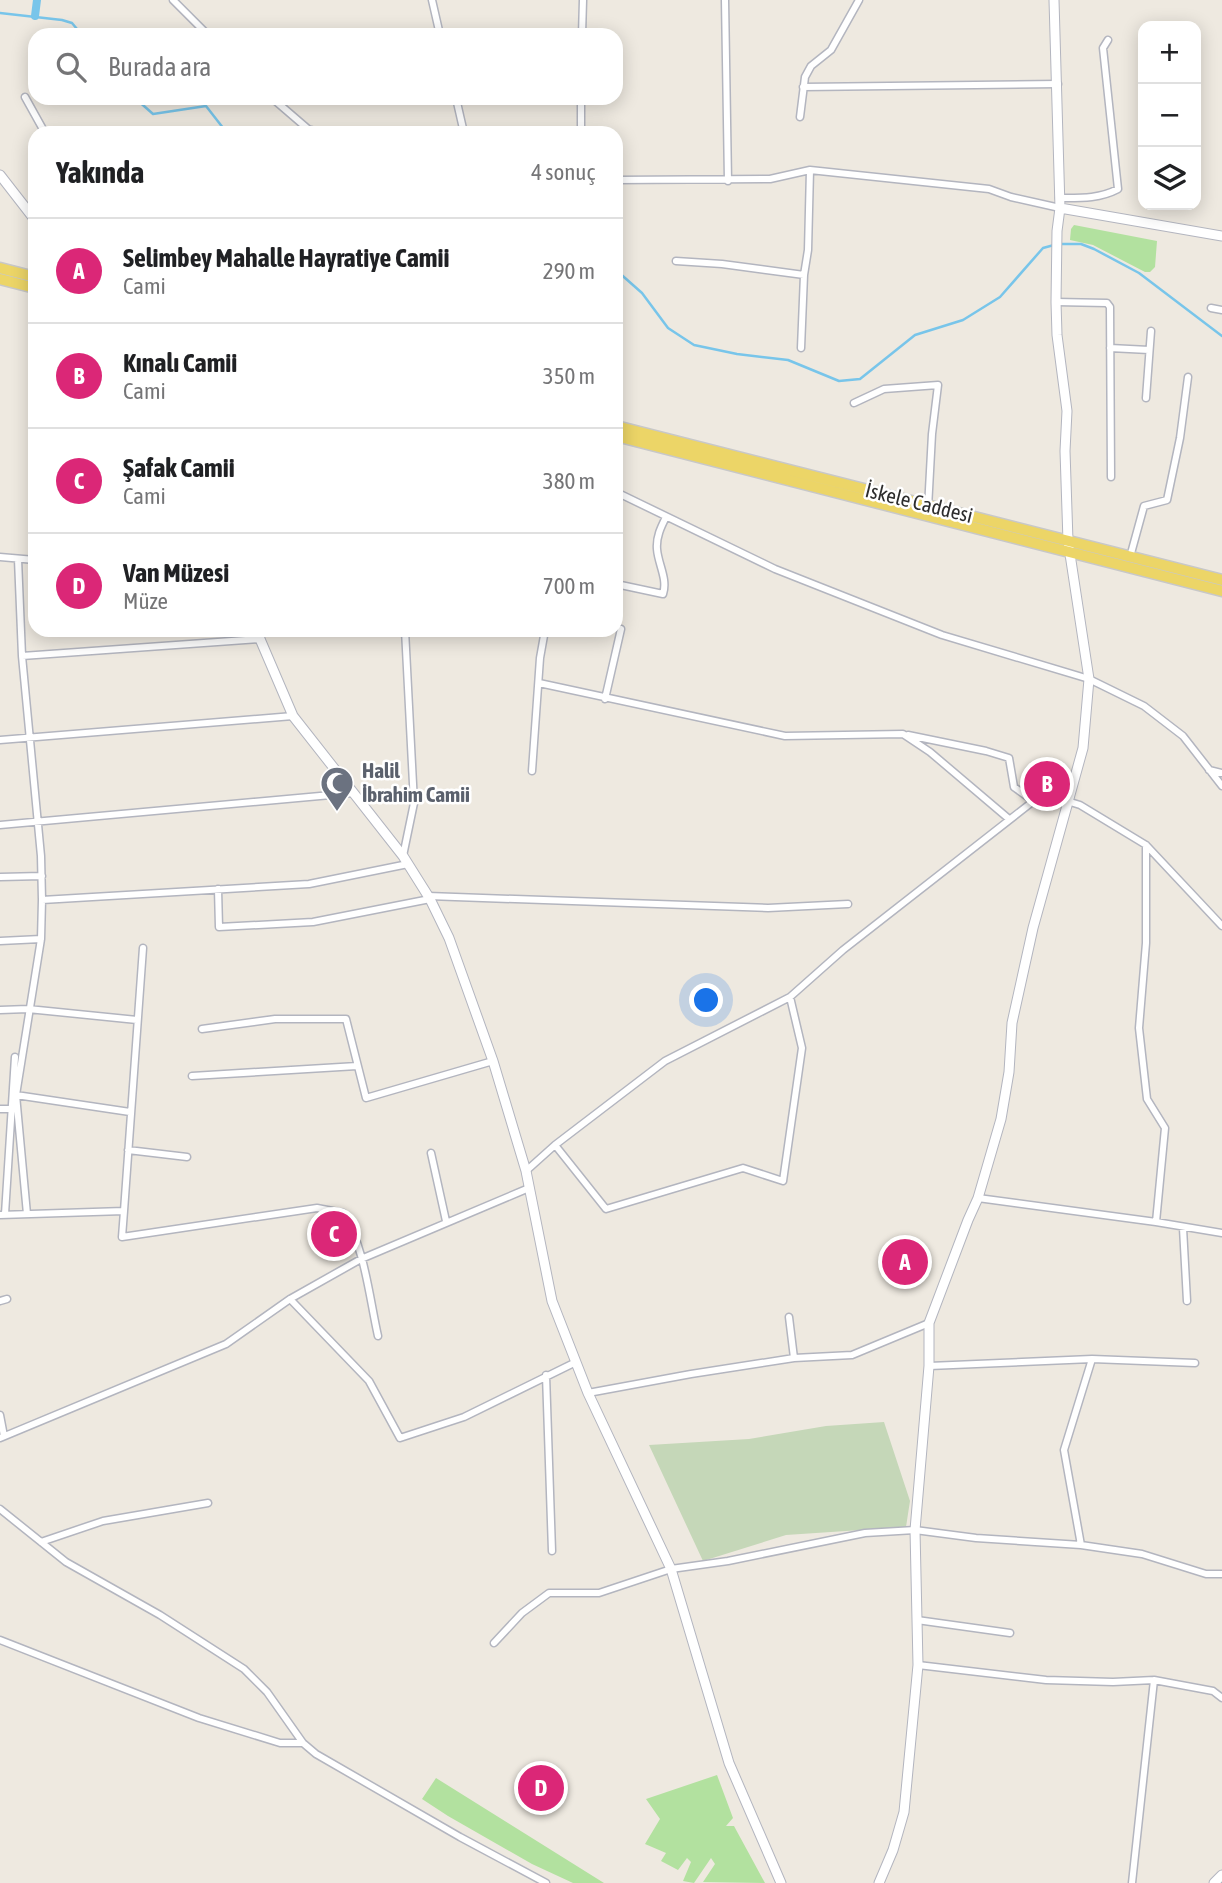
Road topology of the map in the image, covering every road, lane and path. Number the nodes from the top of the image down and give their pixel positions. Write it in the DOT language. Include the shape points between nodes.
graph roads {
  1 [pos="173,0"];
  2 [pos="432,0"];
  3 [pos="583,0"];
  4 [pos="725,0"];
  5 [pos="859,0"];
  6 [pos="1054,0"];
  7 [pos="201,28"];
  8 [pos="438,28"];
  9 [pos="582,28"];
  10 [pos="1108,40"];
  11 [pos="1058,84"];
  12 [pos="803,88"];
  13 [pos="25,97"];
  14 [pos="28,102"];
  15 [pos="29,105"];
  16 [pos="280,105"];
  17 [pos="458,105"];
  18 [pos="581,105"];
  19 [pos="800,117"];
  20 [pos="41,126"];
  21 [pos="305,126"];
  22 [pos="462,126"];
  23 [pos="581,126"];
  24 [pos="810,170"];
  25 [pos="0,175"];
  26 [pos="623,180"];
  27 [pos="728,181"];
  28 [pos="1060,203"];
  29 [pos="28,211"];
  30 [pos="1222,236"];
  31 [pos="676,261"];
  32 [pos="0,268"];
  33 [pos="28,275"];
  34 [pos="804,275"];
  35 [pos="0,279"];
  36 [pos="28,286"];
  37 [pos="1056,302"];
  38 [pos="1211,308"];
  39 [pos="1222,310"];
  40 [pos="1151,331"];
  41 [pos="801,348"];
  42 [pos="1110,348"];
  43 [pos="1149,351"];
  44 [pos="1188,377"];
  45 [pos="1146,398"];
  46 [pos="854,403"];
  47 [pos="623,428"];
  48 [pos="623,438"];
  49 [pos="1111,477"];
  50 [pos="623,496"];
  51 [pos="928,509"];
  52 [pos="666,517"];
  53 [pos="1068,546"];
  54 [pos="0,556"];
  55 [pos="1130,557"];
  56 [pos="18,559"];
  57 [pos="28,560"];
  58 [pos="1222,580"];
  59 [pos="623,585"];
  60 [pos="1222,591"];
  61 [pos="218,637"];
  62 [pos="261,637"];
  63 [pos="405,637"];
  64 [pos="544,637"];
  65 [pos="619,637"];
  66 [pos="22,656"];
  67 [pos="1089,679"];
  68 [pos="539,683"];
  69 [pos="605,699"];
  70 [pos="293,716"];
  71 [pos="903,734"];
  72 [pos="28,738"];
  73 [pos="0,740"];
  74 [pos="1207,769"];
  75 [pos="532,771"];
  76 [pos="1222,774"];
  77 [pos="1222,786"];
  78 [pos="355,793"];
  79 [pos="1032,800"];
  80 [pos="1067,801"];
  81 [pos="1009,819"];
  82 [pos="36,822"];
  83 [pos="0,825"];
  84 [pos="1146,845"];
  85 [pos="406,860"];
  86 [pos="42,876"];
  87 [pos="0,877"];
  88 [pos="218,889"];
  89 [pos="429,897"];
  90 [pos="42,900"];
  91 [pos="848,904"];
  92 [pos="1222,926"];
  93 [pos="41,939"];
  94 [pos="0,941"];
  95 [pos="143,948"];
  96 [pos="790,997"];
  97 [pos="28,1009"];
  98 [pos="0,1010"];
  99 [pos="137,1020"];
  100 [pos="202,1029"];
  101 [pos="15,1057"];
  102 [pos="493,1061"];
  103 [pos="357,1066"];
  104 [pos="192,1076"];
  105 [pos="16,1095"];
  106 [pos="0,1109"];
  107 [pos="11,1109"];
  108 [pos="130,1112"];
  109 [pos="555,1145"];
  110 [pos="128,1150"];
  111 [pos="431,1153"];
  112 [pos="187,1157"];
  113 [pos="526,1171"];
  114 [pos="529,1188"];
  115 [pos="978,1198"];
  116 [pos="124,1211"];
  117 [pos="2,1214"];
  118 [pos="27,1214"];
  119 [pos="446,1221"];
  120 [pos="1156,1222"];
  121 [pos="1183,1228"];
  122 [pos="1222,1233"];
  123 [pos="361,1259"];
  124 [pos="290,1299"];
  125 [pos="1187,1301"];
  126 [pos="789,1317"];
  127 [pos="929,1324"];
  128 [pos="378,1336"];
  129 [pos="794,1358"];
  130 [pos="1092,1359"];
  131 [pos="576,1362"];
  132 [pos="1195,1363"];
  133 [pos="929,1366"];
  134 [pos="546,1375"];
  135 [pos="588,1393"];
  136 [pos="0,1415"];
  137 [pos="2,1437"];
  138 [pos="208,1503"];
  139 [pos="0,1509"];
  140 [pos="915,1530"];
  141 [pos="41,1542"];
  142 [pos="1081,1545"];
  143 [pos="552,1552"];
  144 [pos="671,1569"];
  145 [pos="1222,1574"];
  146 [pos="917,1620"];
  147 [pos="1010,1633"];
  148 [pos="0,1640"];
  149 [pos="494,1643"];
  150 [pos="918,1665"];
  151 [pos="1154,1680"];
  152 [pos="1222,1698"];
  153 [pos="303,1742"];
  154 [pos="1222,1875"];
  155 [pos="546,1883"];
  156 [pos="781,1883"];
  157 [pos="880,1883"];
  158 [pos="1132,1883"];
  159 [pos="1214,1883"];
  1 -- 7 [label="street"];
  2 -- 8 [label="street"];
  3 -- 9 [label="street"];
  4 -- 27 [label="street"];
  5 -- 12 [label="street" via="831,50 811,66"];
  6 -- 11 [label="street"];
  10 -- 28 [label="street" via="1103,48 1118,189"];
  11 -- 12 [label="street"];
  11 -- 28 [label="street"];
  12 -- 19 [label="street"];
  13 -- 14 [label="street"];
  15 -- 20 [label="street"];
  16 -- 21 [label="street"];
  17 -- 22 [label="street"];
  18 -- 23 [label="street"];
  24 -- 27 [label="street" via="770,180"];
  24 -- 28 [label="street" via="989,189 1011,197"];
  24 -- 34 [label="street"];
  25 -- 29 [label="street"];
  26 -- 27 [label="street"];
  28 -- 30 [label="street"];
  28 -- 37 [label="street"];
  31 -- 34 [label="street"];
  32 -- 33 [label="main road"];
  34 -- 41 [label="street"];
  35 -- 36 [label="main road"];
  37 -- 42 [label="street" via="1107,303"];
  37 -- 53 [label="street" via="1067,411"];
  38 -- 39 [label="street"];
  40 -- 43 [label="street"];
  42 -- 43 [label="street"];
  42 -- 49 [label="street"];
  43 -- 45 [label="street"];
  44 -- 55 [label="street" via="1167,500 1144,506"];
  46 -- 51 [label="street" via="884,389 938,385"];
  47 -- 51 [label="main road, İskele Caddesi"];
  48 -- 51 [label="main road"];
  50 -- 52 [label="street"];
  51 -- 53 [label="main road, İskele Caddesi"];
  52 -- 59 [label="street" via="657,539 666,587 663,594"];
  52 -- 67 [label="street" via="775,569 942,635"];
  53 -- 55 [label="main road, İskele Caddesi"];
  53 -- 60 [label="main road"];
  53 -- 67 [label="street"];
  54 -- 56 [label="street"];
  55 -- 58 [label="main road, İskele Caddesi"];
  56 -- 57 [label="street"];
  56 -- 66 [label="street"];
  61 -- 66 [label="street"];
  62 -- 70 [label="street"];
  63 -- 85 [label="street" via="414,803"];
  64 -- 68 [label="street"];
  65 -- 69 [label="street"];
  66 -- 72 [label="street"];
  67 -- 74 [label="street" via="1144,706 1182,736"];
  67 -- 80 [label="street" via="1083,748"];
  68 -- 69 [label="street"];
  68 -- 75 [label="street"];
  69 -- 71 [label="street" via="785,736"];
  70 -- 72 [label="street"];
  70 -- 78 [label="street"];
  71 -- 79 [label="street" via="1009,758 1014,787"];
  71 -- 81 [label="street"];
  72 -- 73 [label="street"];
  72 -- 82 [label="street"];
  74 -- 76 [label="street"];
  74 -- 77 [label="street"];
  78 -- 82 [label="street"];
  78 -- 85 [label="street"];
  79 -- 80 [label="street"];
  79 -- 81 [label="street"];
  80 -- 84 [label="street" via="1080,804"];
  80 -- 115 [label="street" via="1033,928 1012,1023 1001,1119"];
  81 -- 96 [label="street"];
  82 -- 83 [label="street"];
  82 -- 86 [label="street"];
  84 -- 92 [label="street"];
  84 -- 120 [label="street" via="1146,943 1139,1028 1147,1099 1164,1128"];
  85 -- 88 [label="street" via="309,884"];
  85 -- 89 [label="street"];
  86 -- 87 [label="street"];
  86 -- 90 [label="street"];
  88 -- 89 [label="street" via="219,927 313,922"];
  88 -- 90 [label="street"];
  89 -- 91 [label="street" via="768,908"];
  89 -- 102 [label="street" via="449,938"];
  90 -- 93 [label="street"];
  93 -- 94 [label="street"];
  93 -- 97 [label="street"];
  95 -- 99 [label="street"];
  96 -- 109 [label="street" via="665,1061"];
  96 -- 109 [label="street" via="802,1048 783,1181 743,1168 606,1209"];
  97 -- 98 [label="street"];
  97 -- 99 [label="street"];
  97 -- 105 [label="street"];
  99 -- 108 [label="street"];
  100 -- 103 [label="street" via="275,1019 346,1019"];
  101 -- 107 [label="street"];
  102 -- 103 [label="street" via="366,1098"];
  102 -- 113 [label="street"];
  103 -- 104 [label="street"];
  105 -- 108 [label="street"];
  105 -- 118 [label="street"];
  106 -- 107 [label="street"];
  107 -- 117 [label="street"];
  108 -- 110 [label="street"];
  109 -- 113 [label="street"];
  110 -- 112 [label="street"];
  110 -- 116 [label="street"];
  111 -- 119 [label="street"];
  113 -- 114 [label="street"];
  114 -- 119 [label="street"];
  114 -- 131 [label="street" via="552,1301"];
  115 -- 120 [label="street"];
  115 -- 127 [label="street"];
  116 -- 118 [label="street"];
  116 -- 123 [label="street" via="122,1237 317,1208 343,1213"];
  117 -- 118 [label="street"];
  119 -- 123 [label="street"];
  120 -- 121 [label="street"];
  121 -- 122 [label="street"];
  121 -- 125 [label="street"];
  123 -- 124 [label="street"];
  123 -- 128 [label="street"];
  124 -- 134 [label="street" via="369,1381 400,1438 464,1417"];
  124 -- 137 [label="street" via="226,1344"];
  126 -- 129 [label="street"];
  127 -- 129 [label="street" via="852,1355"];
  127 -- 133 [label="street"];
  129 -- 135 [label="street"];
  130 -- 132 [label="street"];
  130 -- 133 [label="street"];
  130 -- 142 [label="street" via="1064,1450"];
  131 -- 134 [label="street"];
  131 -- 135 [label="street"];
  133 -- 140 [label="street"];
  134 -- 143 [label="street"];
  135 -- 144 [label="street"];
  136 -- 137 [label="street"];
  138 -- 141 [label="street" via="103,1521"];
  139 -- 141 [label="street"];
  140 -- 142 [label="street"];
  140 -- 144 [label="street" via="865,1533"];
  140 -- 146 [label="street"];
  141 -- 153 [label="street" via="66,1562 244,1669"];
  142 -- 145 [label="street" via="1142,1553 1206,1574"];
  144 -- 149 [label="street" via="599,1594 549,1593"];
  144 -- 156 [label="street" via="729,1763"];
  146 -- 147 [label="street"];
  146 -- 150 [label="street"];
  148 -- 153 [label="street" via="199,1718 280,1743"];
  150 -- 151 [label="street" via="1045,1680"];
  150 -- 157 [label="street" via="904,1812"];
  151 -- 152 [label="street" via="1213,1691"];
  151 -- 158 [label="street"];
  153 -- 155 [label="street" via="333,1764"];
  154 -- 159 [label="street"];
}
